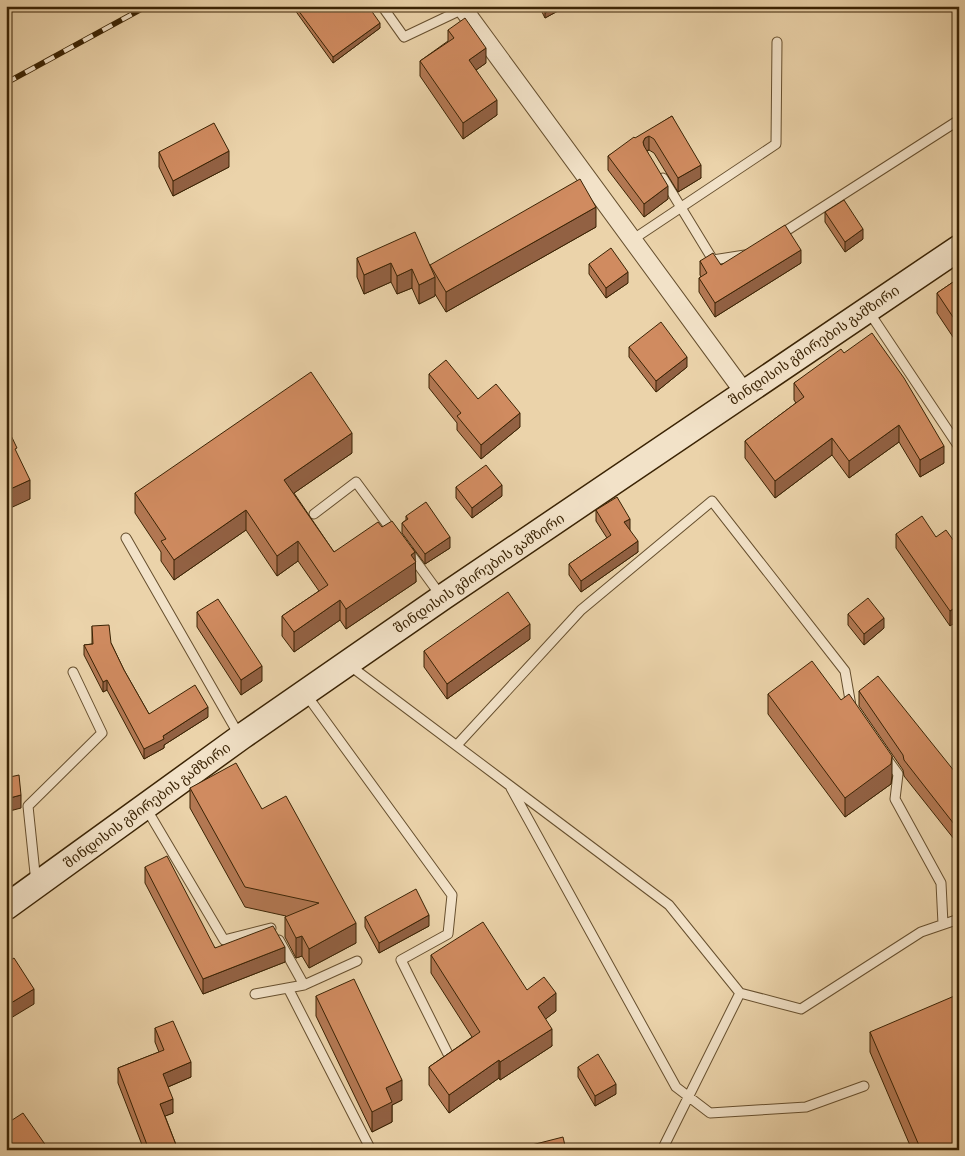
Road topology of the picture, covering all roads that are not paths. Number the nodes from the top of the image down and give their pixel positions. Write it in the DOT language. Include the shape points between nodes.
graph roads {
  1 [pos="382,6"];
  2 [pos="462,8"];
  3 [pos="777,42"];
  4 [pos="959,120"];
  5 [pos="658,170"];
  6 [pos="681,208"];
  7 [pos="632,240"];
  8 [pos="766,244"];
  9 [pos="959,248"];
  10 [pos="758,249"];
  11 [pos="868,310"];
  12 [pos="744,392"];
  13 [pos="959,447"];
  14 [pos="314,514"];
  15 [pos="126,538"];
  16 [pos="442,597"];
  17 [pos="347,664"];
  18 [pos="73,672"];
  19 [pos="305,693"];
  20 [pos="856,712"];
  21 [pos="241,737"];
  22 [pos="457,745"];
  23 [pos="882,750"];
  24 [pos="508,783"];
  25 [pos="146,808"];
  26 [pos="37,885"];
  27 [pos="6,907"];
  28 [pos="959,919"];
  29 [pos="943,924"];
  30 [pos="357,961"];
  31 [pos="304,985"];
  32 [pos="288,988"];
  33 [pos="740,993"];
  34 [pos="255,994"];
  35 [pos="448,1054"];
  36 [pos="864,1086"];
  37 [pos="689,1098"];
  38 [pos="371,1150"];
  39 [pos="662,1150"];
  1 -- 2 [label="lane" via="404,37"];
  2 -- 7 [label="street"];
  3 -- 6 [label="lane" via="776,144"];
  4 -- 8 [label="lane"];
  5 -- 6 [label="lane"];
  6 -- 7 [label="lane"];
  6 -- 10 [label="lane" via="713,260 749,255"];
  7 -- 12 [label="street"];
  9 -- 11 [label="main road, შინდისის გმირების გამზირი"];
  11 -- 12 [label="main road, შინდისის გმირების გამზირი"];
  11 -- 13 [label="lane"];
  12 -- 16 [label="main road, შინდისის გმირების გამზირი"];
  14 -- 16 [label="lane" via="356,482"];
  15 -- 21 [label="lane"];
  16 -- 17 [label="main road, შინდისის გმირების გამზირი"];
  17 -- 19 [label="main road, შინდისის გმირების გამზირი"];
  17 -- 22 [label="lane"];
  18 -- 26 [label="lane" via="102,733 28,806"];
  19 -- 21 [label="main road, შინდისის გმირების გამზირი"];
  19 -- 35 [label="lane" via="452,896 448,934 400,960"];
  20 -- 22 [label="lane" via="850,704 845,671 712,501 580,610"];
  21 -- 25 [label="main road, შინდისის გმირების გამზირი"];
  22 -- 24 [label="lane"];
  23 -- 29 [label="lane" via="898,774 895,799 941,883"];
  24 -- 33 [label="lane" via="669,905"];
  24 -- 37 [label="lane" via="676,1087"];
  25 -- 26 [label="main road, შინდისის გმირების გამზირი"];
  25 -- 31 [label="lane" via="224,940 273,928"];
  26 -- 27 [label="main road, შინდისის გმირების გამზირი"];
  28 -- 29 [label="lane"];
  29 -- 33 [label="lane" via="921,932 801,1009"];
  30 -- 31 [label="lane"];
  31 -- 32 [label="lane"];
  32 -- 34 [label="lane"];
  32 -- 38 [label="lane"];
  33 -- 37 [label="lane"];
  36 -- 37 [label="lane" via="806,1107 719,1113 710,1113"];
  37 -- 39 [label="lane"];
}
